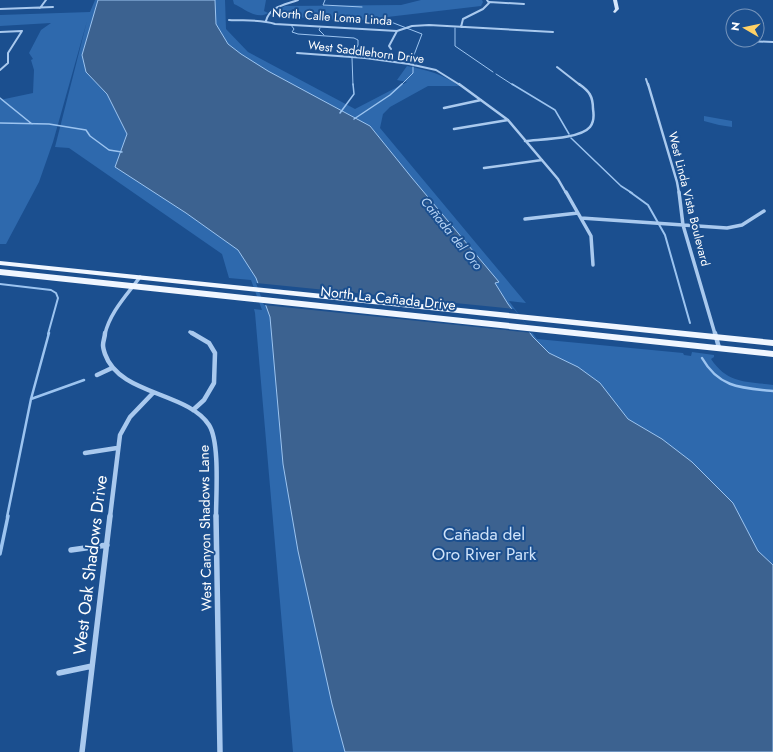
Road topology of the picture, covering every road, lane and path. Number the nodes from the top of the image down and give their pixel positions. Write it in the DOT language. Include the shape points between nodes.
graph roads {
  1 [pos="46,0"];
  2 [pos="298,0"];
  3 [pos="615,0"];
  4 [pos="488,1"];
  5 [pos="524,4"];
  6 [pos="53,7"];
  7 [pos="40,8"];
  8 [pos="0,9"];
  9 [pos="615,12"];
  10 [pos="229,20"];
  11 [pos="266,21"];
  12 [pos="461,27"];
  13 [pos="397,31"];
  14 [pos="0,32"];
  15 [pos="553,32"];
  16 [pos="8,43"];
  17 [pos="14,43"];
  18 [pos="391,48"];
  19 [pos="297,53"];
  20 [pos="557,67"];
  21 [pos="0,70"];
  22 [pos="646,79"];
  23 [pos="481,100"];
  24 [pos="444,108"];
  25 [pos="508,120"];
  26 [pos="454,129"];
  27 [pos="525,141"];
  28 [pos="542,160"];
  29 [pos="484,168"];
  30 [pos="764,211"];
  31 [pos="578,213"];
  32 [pos="580,218"];
  33 [pos="525,219"];
  34 [pos="683,225"];
  35 [pos="0,263"];
  36 [pos="593,265"];
  37 [pos="0,272"];
  38 [pos="140,277"];
  39 [pos="133,286"];
  40 [pos="190,332"];
  41 [pos="716,337"];
  42 [pos="773,343"];
  43 [pos="719,348"];
  44 [pos="773,354"];
  45 [pos="112,368"];
  46 [pos="97,375"];
  47 [pos="154,393"];
  48 [pos="193,410"];
  49 [pos="117,448"];
  50 [pos="85,453"];
  51 [pos="107,545"];
  52 [pos="71,550"];
  53 [pos="92,666"];
  54 [pos="59,673"];
  55 [pos="82,752"];
  56 [pos="220,752"];
  1 -- 7 [label="street"];
  2 -- 11 [label="street" via="274,9"];
  3 -- 9 [label="street" via="618,9"];
  4 -- 5 [label="street"];
  4 -- 12 [label="street" via="483,8 463,19"];
  6 -- 7 [label="street"];
  7 -- 8 [label="street"];
  10 -- 11 [label="street, North Calle Loma Linda"];
  11 -- 13 [label="street, North Calle Loma Linda" via="275,24"];
  12 -- 13 [label="street, North Calle Loma Linda" via="424,25"];
  12 -- 15 [label="street, North Calle Loma Linda"];
  13 -- 18 [label="street" via="389,46"];
  14 -- 17 [label="street" via="22,31"];
  16 -- 17 [label="street"];
  17 -- 21 [label="street" via="7,56 8,63"];
  19 -- 23 [label="street, West Saddlehorn Drive" via="365,58 436,70"];
  20 -- 27 [label="street" via="589,91 594,118 590,127 574,136"];
  22 -- 34 [label="street, West Linda Vista Boulevard" via="677,182"];
  23 -- 24 [label="street"];
  23 -- 25 [label="street, West Saddlehorn Drive"];
  25 -- 26 [label="street"];
  25 -- 27 [label="street, West Saddlehorn Drive"];
  27 -- 28 [label="street, West Saddlehorn Drive"];
  28 -- 29 [label="street"];
  28 -- 31 [label="street, West Saddlehorn Drive" via="558,179"];
  30 -- 34 [label="street" via="735,227"];
  31 -- 32 [label="street, West Saddlehorn Drive"];
  31 -- 33 [label="street"];
  32 -- 34 [label="street"];
  32 -- 36 [label="street, West Saddlehorn Drive" via="591,236"];
  34 -- 41 [label="street, West Linda Vista Boulevard"];
  35 -- 38 [label="main road, North La Cañada Drive"];
  37 -- 39 [label="main road, North La Cañada Drive"];
  38 -- 39 [label="street"];
  38 -- 41 [label="main road, North La Cañada Drive"];
  39 -- 43 [label="main road, North La Cañada Drive"];
  39 -- 45 [label="street" via="110,320 104,335 104,350"];
  40 -- 48 [label="street" via="209,343 215,353 214,383 204,400"];
  41 -- 42 [label="main road, North La Cañada Drive"];
  41 -- 43 [label="street, West Linda Vista Boulevard"];
  43 -- 44 [label="main road, North La Cañada Drive"];
  45 -- 46 [label="street"];
  45 -- 47 [label="street, West Canyon Shadows Lane"];
  47 -- 48 [label="street, West Canyon Shadows Lane"];
  47 -- 49 [label="street, West Oak Shadows Drive" via="126,421"];
  48 -- 56 [label="street, West Canyon Shadows Lane" via="207,421 211,428 215,453"];
  49 -- 50 [label="street"];
  49 -- 51 [label="street, West Oak Shadows Drive"];
  51 -- 52 [label="street"];
  51 -- 53 [label="street, West Oak Shadows Drive"];
  53 -- 54 [label="street"];
  53 -- 55 [label="street, West Oak Shadows Drive"];
}
